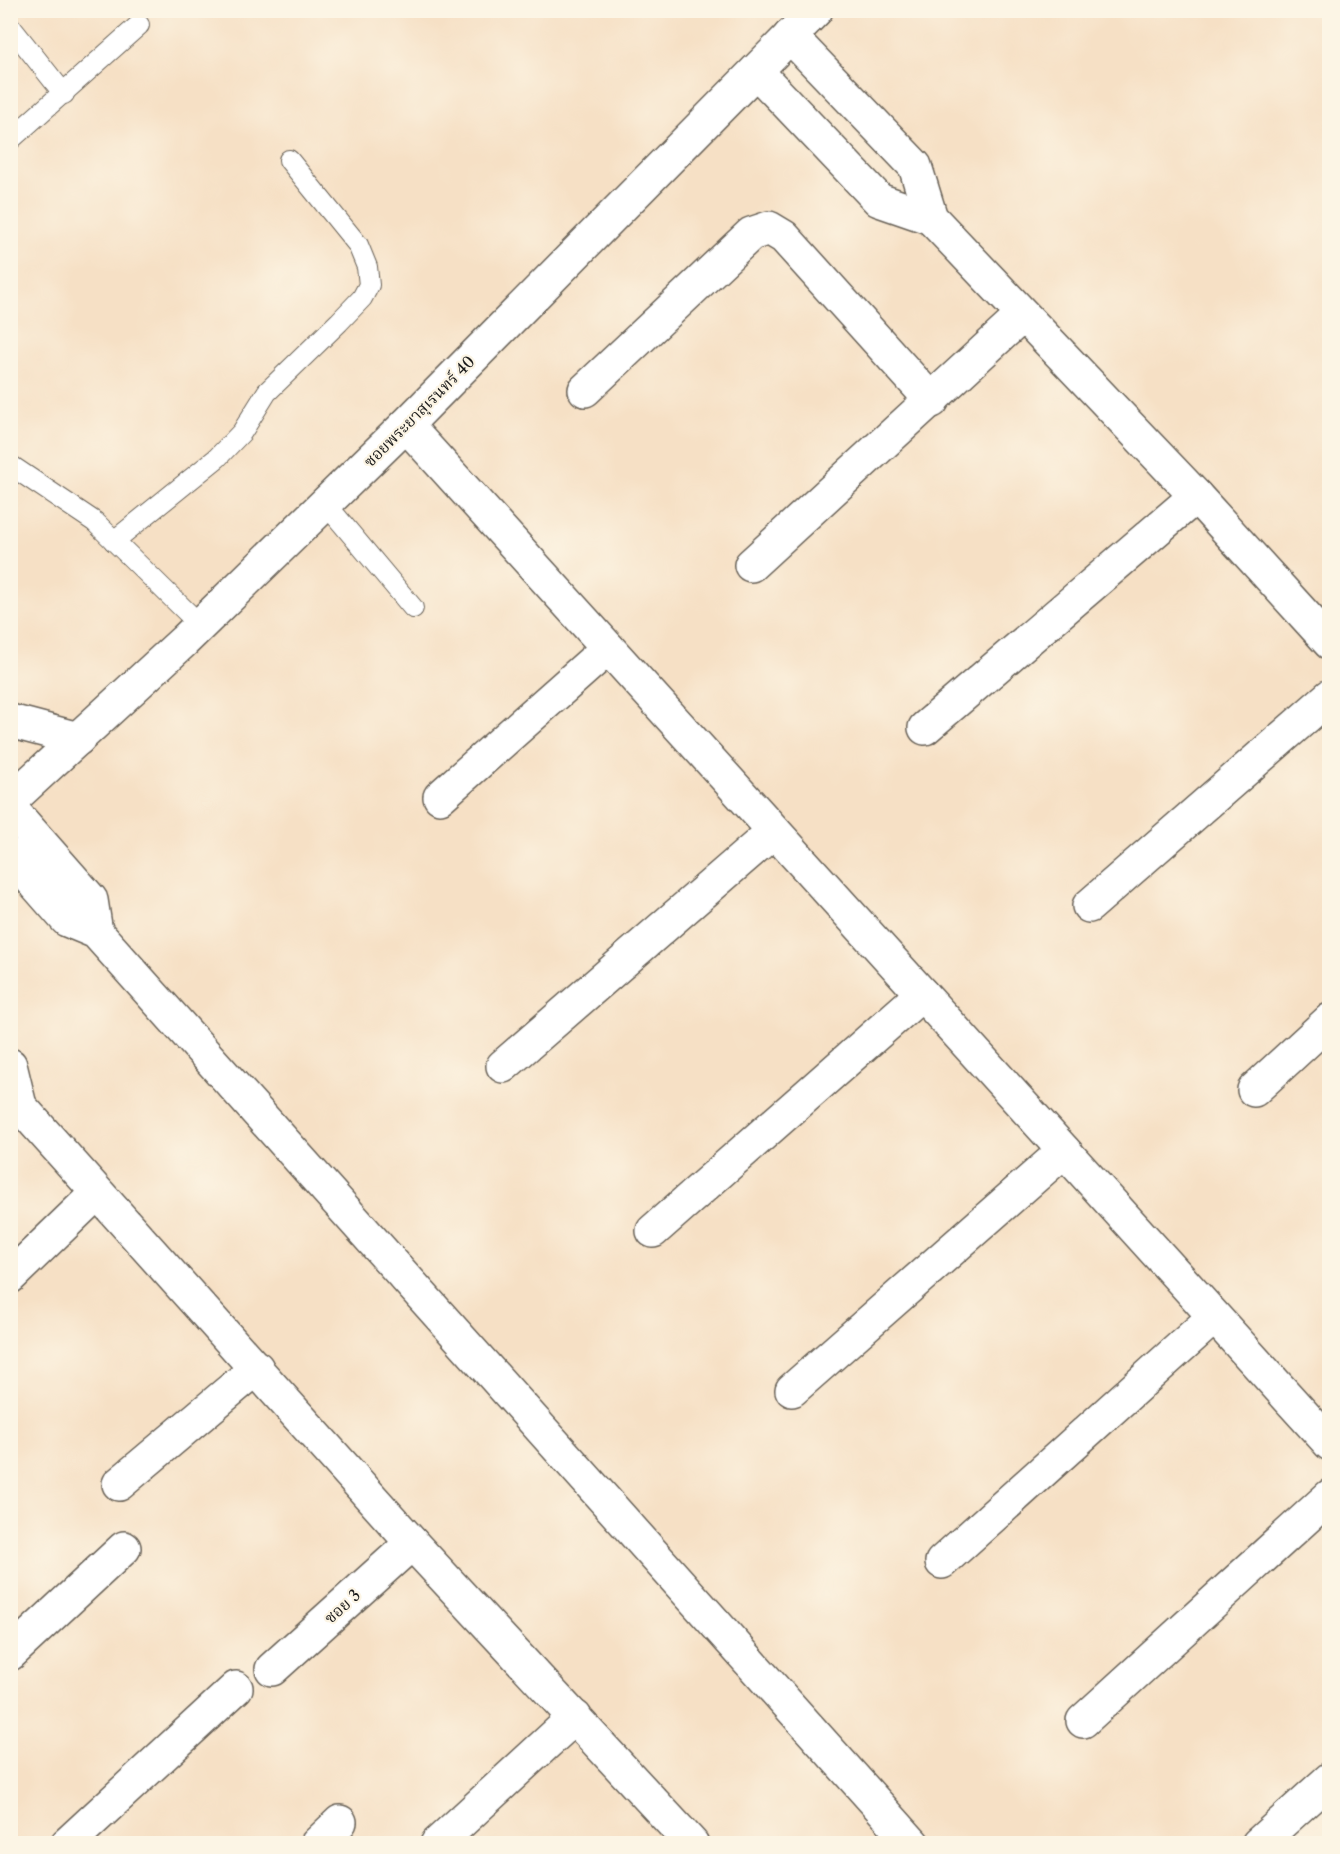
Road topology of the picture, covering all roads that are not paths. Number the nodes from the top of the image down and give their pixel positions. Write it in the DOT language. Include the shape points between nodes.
graph roads {
  1 [pos="816,10"];
  2 [pos="139,25"];
  3 [pos="10,26"];
  4 [pos="790,36"];
  5 [pos="756,71"];
  6 [pos="64,94"];
  7 [pos="10,140"];
  8 [pos="289,160"];
  9 [pos="931,218"];
  10 [pos="1023,315"];
  11 [pos="585,390"];
  12 [pos="932,401"];
  13 [pos="406,425"];
  14 [pos="10,465"];
  15 [pos="1196,496"];
  16 [pos="325,503"];
  17 [pos="114,541"];
  18 [pos="752,565"];
  19 [pos="413,608"];
  20 [pos="200,626"];
  21 [pos="1329,643"];
  22 [pos="608,648"];
  23 [pos="1329,696"];
  24 [pos="14,727"];
  25 [pos="925,728"];
  26 [pos="78,739"];
  27 [pos="440,796"];
  28 [pos="10,801"];
  29 [pos="10,808"];
  30 [pos="774,831"];
  31 [pos="10,855"];
  32 [pos="1089,906"];
  33 [pos="96,932"];
  34 [pos="922,994"];
  35 [pos="1329,1020"];
  36 [pos="10,1065"];
  37 [pos="503,1066"];
  38 [pos="1254,1090"];
  39 [pos="15,1105"];
  40 [pos="1064,1151"];
  41 [pos="96,1193"];
  42 [pos="653,1231"];
  43 [pos="10,1276"];
  44 [pos="1214,1317"];
  45 [pos="257,1368"];
  46 [pos="792,1390"];
  47 [pos="1329,1444"];
  48 [pos="119,1484"];
  49 [pos="1329,1496"];
  50 [pos="412,1543"];
  51 [pos="124,1548"];
  52 [pos="942,1562"];
  53 [pos="10,1654"];
  54 [pos="272,1669"];
  55 [pos="236,1688"];
  56 [pos="575,1717"];
  57 [pos="1083,1721"];
  58 [pos="1329,1779"];
  59 [pos="340,1822"];
  60 [pos="67,1844"];
  61 [pos="317,1844"];
  62 [pos="437,1844"];
  63 [pos="692,1844"];
  64 [pos="913,1844"];
  65 [pos="1258,1844"];
  1 -- 4 [label="street, ซอยพระยาสุเรนทร์ 40"];
  2 -- 6 [label="lane"];
  3 -- 6 [label="lane"];
  4 -- 5 [label="street, ซอยพระยาสุเรนทร์ 40"];
  4 -- 9 [label="street" via="915,166"];
  5 -- 9 [label="street" via="879,200"];
  5 -- 13 [label="street, ซอยพระยาสุเรนทร์ 40"];
  6 -- 7 [label="lane"];
  8 -- 17 [label="lane" via="358,244 369,285 362,298 267,392 242,432 217,458"];
  9 -- 10 [label="street"];
  10 -- 12 [label="street"];
  10 -- 15 [label="street"];
  11 -- 12 [label="street" via="751,234 769,228 784,237"];
  12 -- 18 [label="street"];
  13 -- 16 [label="street, ซอยพระยาสุเรนทร์ 40"];
  13 -- 22 [label="street"];
  14 -- 17 [label="lane" via="95,522"];
  15 -- 21 [label="street"];
  15 -- 25 [label="street"];
  16 -- 19 [label="lane"];
  16 -- 20 [label="street, ซอยพระยาสุเรนทร์ 40"];
  17 -- 20 [label="lane"];
  20 -- 26 [label="street, ซอยพระยาสุเรนทร์ 40"];
  22 -- 27 [label="street"];
  22 -- 30 [label="street"];
  23 -- 32 [label="street"];
  24 -- 26 [label="street"];
  26 -- 28 [label="street, ซอยพระยาสุเรนทร์ 40"];
  29 -- 33 [label="street" via="91,900"];
  30 -- 34 [label="street"];
  30 -- 37 [label="street"];
  31 -- 33 [label="street" via="67,920"];
  33 -- 64 [label="street"];
  34 -- 40 [label="street"];
  34 -- 42 [label="street"];
  35 -- 38 [label="street"];
  36 -- 39 [label="street"];
  39 -- 41 [label="street"];
  40 -- 44 [label="street"];
  40 -- 46 [label="street"];
  41 -- 43 [label="street"];
  41 -- 45 [label="street"];
  44 -- 47 [label="street"];
  44 -- 52 [label="street"];
  45 -- 48 [label="street"];
  45 -- 50 [label="street"];
  49 -- 57 [label="street"];
  50 -- 54 [label="street, ซอย 3"];
  50 -- 56 [label="street"];
  51 -- 53 [label="street"];
  55 -- 60 [label="street"];
  56 -- 62 [label="street"];
  56 -- 63 [label="street"];
  58 -- 65 [label="street"];
  59 -- 61 [label="street"];
}
